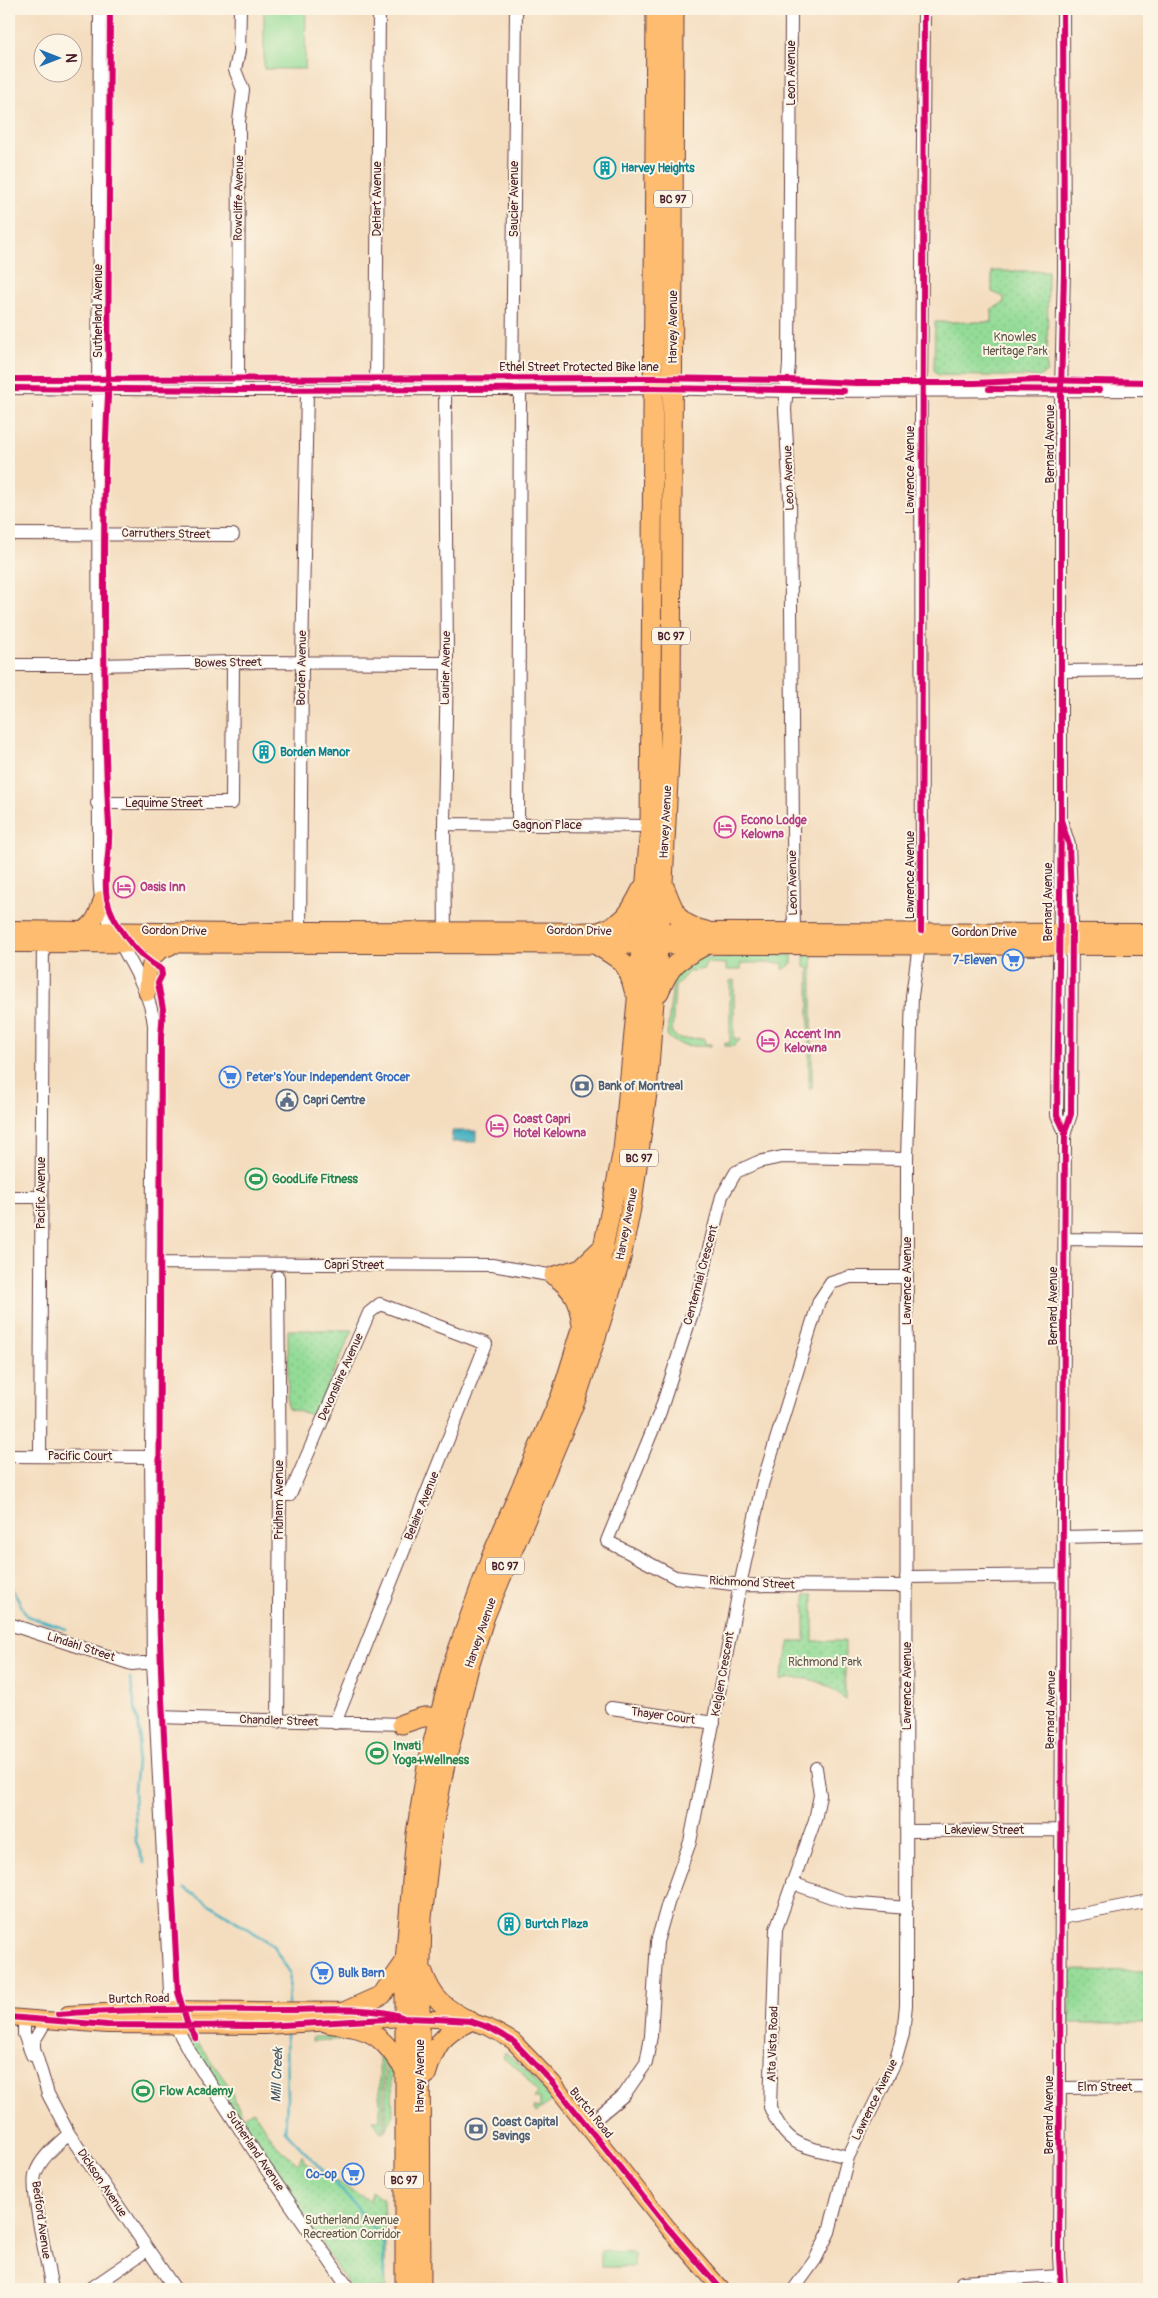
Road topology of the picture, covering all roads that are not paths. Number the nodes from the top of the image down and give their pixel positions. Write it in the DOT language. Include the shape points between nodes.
graph roads {
  1 [pos="100,9"];
  2 [pos="240,9"];
  3 [pos="379,9"];
  4 [pos="516,9"];
  5 [pos="656,9"];
  6 [pos="674,9"];
  7 [pos="791,9"];
  8 [pos="924,9"];
  9 [pos="1063,9"];
  10 [pos="9,388"];
  11 [pos="98,388"];
  12 [pos="663,389"];
  13 [pos="238,390"];
  14 [pos="307,390"];
  15 [pos="376,390"];
  16 [pos="445,390"];
  17 [pos="516,390"];
  18 [pos="921,390"];
  19 [pos="1061,390"];
  20 [pos="1149,390"];
  21 [pos="786,391"];
  22 [pos="9,534"];
  23 [pos="98,534"];
  24 [pos="233,535"];
  25 [pos="233,662"];
  26 [pos="302,662"];
  27 [pos="447,663"];
  28 [pos="9,664"];
  29 [pos="98,665"];
  30 [pos="1149,670"];
  31 [pos="1061,671"];
  32 [pos="97,803"];
  33 [pos="444,824"];
  34 [pos="518,824"];
  35 [pos="650,826"];
  36 [pos="655,882"];
  37 [pos="102,899"];
  38 [pos="9,929"];
  39 [pos="82,930"];
  40 [pos="115,930"];
  41 [pos="1149,932"];
  42 [pos="43,937"];
  43 [pos="300,938"];
  44 [pos="445,938"];
  45 [pos="598,939"];
  46 [pos="651,939"];
  47 [pos="705,939"];
  48 [pos="794,939"];
  49 [pos="920,939"];
  50 [pos="1066,939"];
  51 [pos="9,944"];
  52 [pos="124,946"];
  53 [pos="176,946"];
  54 [pos="1149,947"];
  55 [pos="146,994"];
  56 [pos="646,1003"];
  57 [pos="907,1159"];
  58 [pos="9,1197"];
  59 [pos="41,1197"];
  60 [pos="1065,1239"];
  61 [pos="1149,1240"];
  62 [pos="604,1246"];
  63 [pos="153,1264"];
  64 [pos="554,1276"];
  65 [pos="278,1277"];
  66 [pos="907,1277"];
  67 [pos="595,1287"];
  68 [pos="605,1309"];
  69 [pos="431,1322"];
  70 [pos="583,1327"];
  71 [pos="9,1456"];
  72 [pos="40,1456"];
  73 [pos="151,1457"];
  74 [pos="280,1494"];
  75 [pos="1149,1535"];
  76 [pos="1063,1537"];
  77 [pos="606,1541"];
  78 [pos="1063,1576"];
  79 [pos="907,1582"];
  80 [pos="740,1585"];
  81 [pos="9,1624"];
  82 [pos="153,1662"];
  83 [pos="611,1708"];
  84 [pos="156,1717"];
  85 [pos="438,1718"];
  86 [pos="278,1722"];
  87 [pos="336,1723"];
  88 [pos="714,1723"];
  89 [pos="402,1724"];
  90 [pos="451,1738"];
  91 [pos="427,1766"];
  92 [pos="816,1768"];
  93 [pos="1061,1830"];
  94 [pos="907,1831"];
  95 [pos="792,1883"];
  96 [pos="1149,1901"];
  97 [pos="907,1908"];
  98 [pos="1062,1918"];
  99 [pos="413,1962"];
  100 [pos="346,2011"];
  101 [pos="16,2017"];
  102 [pos="174,2017"];
  103 [pos="304,2017"];
  104 [pos="412,2018"];
  105 [pos="47,2019"];
  106 [pos="470,2022"];
  107 [pos="328,2023"];
  108 [pos="405,2070"];
  109 [pos="40,2071"];
  110 [pos="1149,2087"];
  111 [pos="1061,2088"];
  112 [pos="421,2093"];
  113 [pos="588,2125"];
  114 [pos="69,2134"];
  115 [pos="848,2157"];
  116 [pos="147,2250"];
  117 [pos="962,2282"];
  118 [pos="1061,2283"];
  119 [pos="52,2289"];
  120 [pos="90,2289"];
  121 [pos="175,2289"];
  122 [pos="349,2289"];
  123 [pos="405,2289"];
  124 [pos="421,2289"];
  125 [pos="721,2289"];
  126 [pos="794,2289"];
  1 -- 11 [label="street, Sutherland Avenue"];
  2 -- 13 [label="street, Rowcliffe Avenue" via="240,47 235,70 243,90 239,121"];
  3 -- 15 [label="street, DeHart Avenue"];
  4 -- 17 [label="street, Saucier Avenue"];
  5 -- 12 [label="highway, Harvey Avenue / BC 97"];
  6 -- 12 [label="highway, Harvey Avenue / BC 97"];
  7 -- 21 [label="street, Leon Avenue" via="789,364"];
  8 -- 18 [label="street, Lawrence Avenue"];
  9 -- 19 [label="street, Bernard Avenue"];
  10 -- 11 [label="street"];
  11 -- 13 [label="street"];
  11 -- 23 [label="street, Sutherland Avenue"];
  12 -- 17 [label="street"];
  12 -- 21 [label="street"];
  12 -- 35 [label="highway, Harvey Avenue / BC 97"];
  12 -- 36 [label="highway, Harvey Avenue / BC 97" via="671,720"];
  13 -- 14 [label="street"];
  14 -- 15 [label="street"];
  14 -- 26 [label="street, Borden Avenue"];
  15 -- 16 [label="street"];
  16 -- 17 [label="street"];
  16 -- 27 [label="street, Laurier Avenue"];
  17 -- 34 [label="street, Saucier Avenue"];
  18 -- 19 [label="street"];
  18 -- 21 [label="street"];
  18 -- 49 [label="street, Lawrence Avenue"];
  19 -- 20 [label="street"];
  19 -- 31 [label="street, Bernard Avenue"];
  21 -- 48 [label="street, Leon Avenue"];
  22 -- 23 [label="street, Carruthers Street"];
  23 -- 24 [label="street, Carruthers Street"];
  23 -- 29 [label="street, Sutherland Avenue"];
  25 -- 26 [label="street, Bowes Street"];
  25 -- 29 [label="street, Bowes Street"];
  25 -- 32 [label="street, Lequime Street" via="232,803"];
  26 -- 27 [label="street, Bowes Street"];
  26 -- 43 [label="street, Borden Avenue"];
  27 -- 33 [label="street, Laurier Avenue"];
  28 -- 29 [label="street, Bowes Street"];
  29 -- 32 [label="street, Sutherland Avenue"];
  30 -- 31 [label="street"];
  31 -- 50 [label="street, Bernard Avenue" via="1061,820 1069,845"];
  32 -- 37 [label="street, Sutherland Avenue"];
  33 -- 34 [label="street, Gagnon Place"];
  33 -- 44 [label="street, Laurier Avenue"];
  34 -- 35 [label="street, Gagnon Place"];
  35 -- 36 [label="highway, Harvey Avenue / BC 97"];
  36 -- 45 [label="highway" via="624,919"];
  36 -- 46 [label="highway, Harvey Avenue / BC 97"];
  36 -- 47 [label="highway" via="679,919"];
  37 -- 39 [label="main road" via="95,918"];
  37 -- 40 [label="street, Sutherland Avenue"];
  38 -- 42 [label="main road, Gordon Drive"];
  39 -- 40 [label="main road, Gordon Drive"];
  39 -- 42 [label="main road, Gordon Drive"];
  40 -- 43 [label="main road, Gordon Drive"];
  40 -- 52 [label="street, Sutherland Avenue"];
  41 -- 50 [label="main road, Gordon Drive"];
  42 -- 51 [label="main road, Gordon Drive"];
  42 -- 52 [label="main road, Gordon Drive"];
  42 -- 59 [label="street, Pacific Avenue"];
  43 -- 44 [label="main road, Gordon Drive"];
  43 -- 53 [label="main road, Gordon Drive"];
  44 -- 45 [label="main road, Gordon Drive"];
  45 -- 46 [label="main road, Gordon Drive"];
  45 -- 56 [label="highway" via="630,970"];
  46 -- 47 [label="main road, Gordon Drive"];
  46 -- 56 [label="highway, Harvey Avenue / BC 97"];
  47 -- 48 [label="main road, Gordon Drive"];
  47 -- 56 [label="highway" via="677,960"];
  48 -- 49 [label="main road, Gordon Drive"];
  49 -- 50 [label="main road, Gordon Drive"];
  49 -- 57 [label="street, Lawrence Avenue" via="912,996"];
  50 -- 54 [label="main road, Gordon Drive"];
  50 -- 60 [label="street, Bernard Avenue" via="1058,1115 1065,1132"];
  52 -- 53 [label="main road, Gordon Drive"];
  52 -- 55 [label="street, Sutherland Avenue"];
  53 -- 55 [label="main road" via="160,950 152,960"];
  55 -- 63 [label="street, Sutherland Avenue" via="154,1025"];
  56 -- 62 [label="highway, Harvey Avenue / BC 97"];
  56 -- 68 [label="highway, Harvey Avenue / BC 97" via="647,1094 632,1202"];
  57 -- 66 [label="street, Lawrence Avenue"];
  57 -- 77 [label="street, Centennial Crescent" via="782,1157 758,1162 736,1172 722,1196 696,1301 660,1412"];
  58 -- 59 [label="street"];
  59 -- 72 [label="street, Pacific Avenue"];
  60 -- 61 [label="street"];
  60 -- 76 [label="street, Bernard Avenue"];
  62 -- 64 [label="highway" via="581,1268"];
  62 -- 67 [label="highway, Harvey Avenue / BC 97"];
  63 -- 64 [label="street, Capri Street" via="492,1265"];
  63 -- 73 [label="street, Sutherland Avenue"];
  64 -- 67 [label="highway"];
  64 -- 70 [label="highway" via="571,1290 578,1302"];
  65 -- 74 [label="street, Pridham Avenue"];
  66 -- 79 [label="street, Lawrence Avenue"];
  66 -- 80 [label="street, Kelglen Crescent" via="850,1277 831,1283 819,1301 762,1485"];
  67 -- 68 [label="highway" via="602,1295"];
  67 -- 70 [label="highway, Harvey Avenue / BC 97"];
  68 -- 90 [label="highway, Harvey Avenue / BC 97" via="570,1414 485,1616"];
  69 -- 74 [label="street, Devonshire Avenue" via="380,1304 369,1313 290,1494"];
  69 -- 87 [label="street, Belaire Avenue" via="486,1344"];
  70 -- 85 [label="highway, Harvey Avenue / BC 97" via="561,1396 481,1585"];
  71 -- 72 [label="street, Pacific Court"];
  72 -- 73 [label="street, Pacific Court"];
  73 -- 82 [label="street, Sutherland Avenue"];
  74 -- 86 [label="street, Pridham Avenue"];
  75 -- 76 [label="street"];
  76 -- 78 [label="street, Bernard Avenue"];
  77 -- 80 [label="street, Richmond Street" via="675,1577"];
  78 -- 79 [label="street, Richmond Street"];
  78 -- 93 [label="street, Bernard Avenue"];
  79 -- 80 [label="street, Richmond Street"];
  79 -- 94 [label="street, Lawrence Avenue"];
  80 -- 88 [label="street, Kelglen Crescent"];
  81 -- 82 [label="street, Lindahl Street" via="132,1664"];
  82 -- 84 [label="street, Sutherland Avenue"];
  83 -- 88 [label="street, Thayer Court"];
  84 -- 86 [label="street, Chandler Street"];
  84 -- 102 [label="street, Sutherland Avenue"];
  85 -- 89 [label="highway" via="433,1716"];
  85 -- 90 [label="highway"];
  85 -- 91 [label="highway, Harvey Avenue / BC 97"];
  86 -- 87 [label="street, Chandler Street"];
  87 -- 89 [label="street, Chandler Street"];
  88 -- 113 [label="street, Kelglen Crescent" via="690,1842 657,1942 651,2036 646,2063 624,2095"];
  89 -- 91 [label="highway" via="420,1737"];
  90 -- 99 [label="highway, Harvey Avenue / BC 97" via="432,1832 422,1918"];
  91 -- 99 [label="highway, Harvey Avenue / BC 97" via="416,1834"];
  92 -- 95 [label="street, Alta Vista Road" via="820,1796 815,1820"];
  93 -- 94 [label="street, Lakeview Street"];
  93 -- 98 [label="street, Bernard Avenue"];
  94 -- 97 [label="street, Lawrence Avenue"];
  95 -- 97 [label="street" via="848,1902"];
  95 -- 115 [label="street, Alta Vista Road" via="776,1930 770,2107 778,2127 796,2144"];
  96 -- 98 [label="street"];
  97 -- 115 [label="street, Lawrence Avenue" via="903,2034 895,2062"];
  98 -- 111 [label="street, Bernard Avenue"];
  99 -- 100 [label="highway" via="382,1995"];
  99 -- 104 [label="highway, Harvey Avenue / BC 97"];
  99 -- 106 [label="highway" via="439,2002"];
  100 -- 103 [label="main road, Burtch Road"];
  100 -- 104 [label="main road, Burtch Road" via="388,2012"];
  101 -- 102 [label="main road, Burtch Road" via="96,2011"];
  101 -- 105 [label="main road, Burtch Road"];
  101 -- 109 [label="street, Dickson Avenue"];
  102 -- 103 [label="main road, Burtch Road"];
  102 -- 105 [label="main road, Burtch Road" via="108,2025"];
  102 -- 122 [label="street, Sutherland Avenue" via="194,2058"];
  103 -- 107 [label="main road, Burtch Road"];
  104 -- 106 [label="main road, Burtch Road"];
  104 -- 107 [label="main road, Burtch Road"];
  104 -- 108 [label="highway, Harvey Avenue / BC 97"];
  104 -- 112 [label="highway, Harvey Avenue / BC 97"];
  105 -- 109 [label="street, Dickson Avenue" via="34,2041"];
  106 -- 112 [label="highway" via="452,2030 432,2053"];
  106 -- 113 [label="main road, Burtch Road" via="488,2027 513,2041"];
  107 -- 108 [label="highway" via="369,2030 387,2044"];
  108 -- 123 [label="highway, Harvey Avenue / BC 97"];
  109 -- 114 [label="street, Dickson Avenue"];
  110 -- 111 [label="street, Elm Street"];
  111 -- 118 [label="street, Bernard Avenue"];
  112 -- 124 [label="highway, Harvey Avenue / BC 97"];
  113 -- 125 [label="main road, Burtch Road" via="668,2228"];
  114 -- 116 [label="street, Dickson Avenue"];
  114 -- 119 [label="street, Bedford Avenue" via="42,2160 35,2176"];
  115 -- 126 [label="street, Lawrence Avenue" via="829,2232 815,2260"];
  116 -- 120 [label="street"];
  116 -- 121 [label="street, Dickson Avenue"];
  117 -- 118 [label="street"];
}
